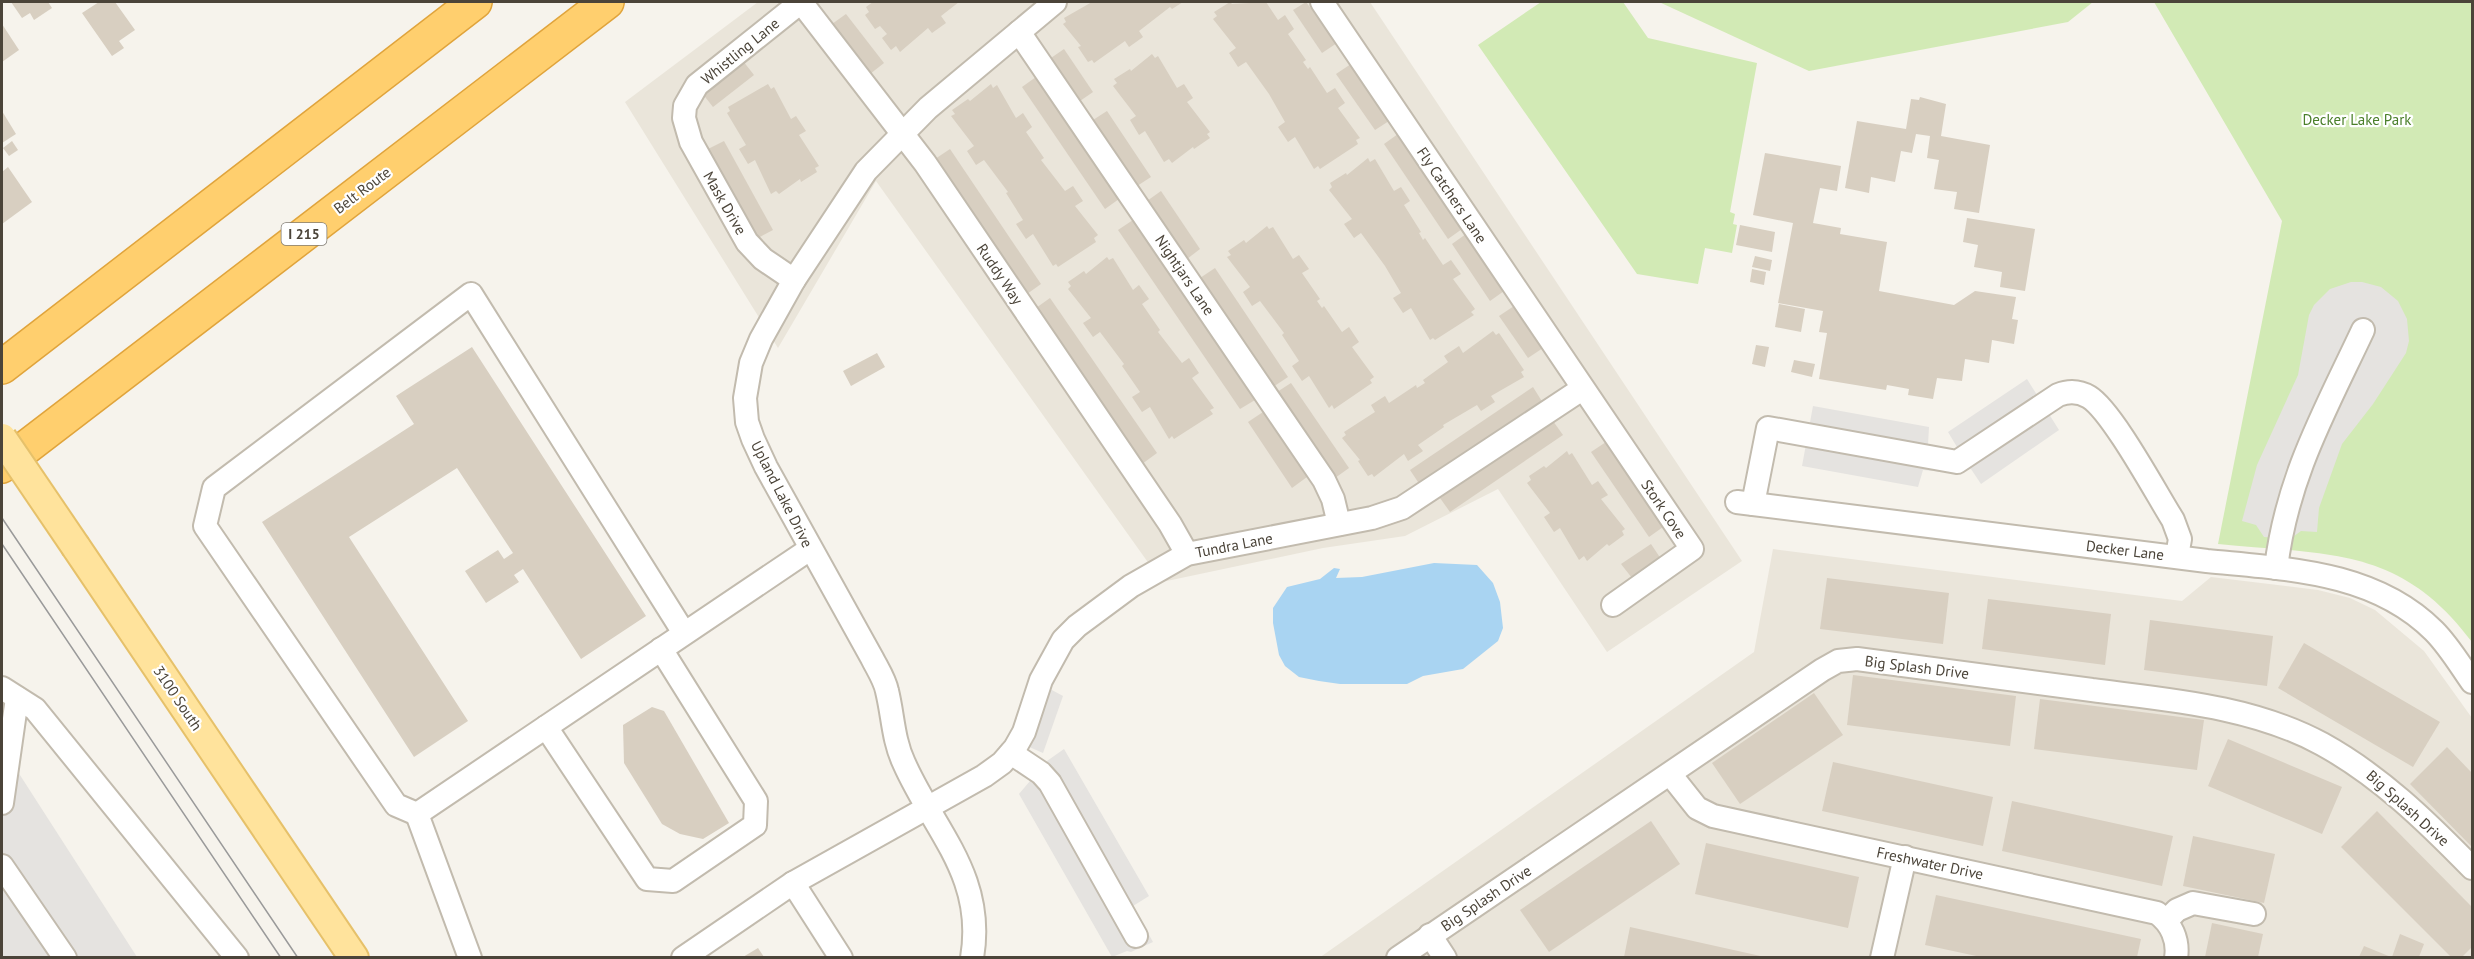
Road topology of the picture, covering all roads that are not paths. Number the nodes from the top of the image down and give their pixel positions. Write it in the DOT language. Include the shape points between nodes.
graph roads {
  1 [pos="475,2"];
  2 [pos="607,2"];
  3 [pos="801,2"];
  4 [pos="1055,2"];
  5 [pos="1322,2"];
  6 [pos="1019,32"];
  7 [pos="685,106"];
  8 [pos="902,133"];
  9 [pos="794,280"];
  10 [pos="2363,330"];
  11 [pos="2,367"];
  12 [pos="1582,389"];
  13 [pos="2,438"];
  14 [pos="2,466"];
  15 [pos="1339,524"];
  16 [pos="810,549"];
  17 [pos="1187,554"];
  18 [pos="2177,556"];
  19 [pos="2276,567"];
  20 [pos="1613,605"];
  21 [pos="684,633"];
  22 [pos="661,649"];
  23 [pos="2472,682"];
  24 [pos="9,693"];
  25 [pos="546,727"];
  26 [pos="1011,753"];
  27 [pos="1670,774"];
  28 [pos="2,803"];
  29 [pos="928,808"];
  30 [pos="417,814"];
  31 [pos="1905,857"];
  32 [pos="2,866"];
  33 [pos="2472,868"];
  34 [pos="793,883"];
  35 [pos="2254,914"];
  36 [pos="2167,920"];
  37 [pos="1430,935"];
  38 [pos="1136,936"];
  39 [pos="65,957"];
  40 [pos="237,957"];
  41 [pos="354,957"];
  42 [pos="470,957"];
  43 [pos="683,957"];
  44 [pos="841,957"];
  45 [pos="972,957"];
  46 [pos="1398,957"];
  47 [pos="1445,957"];
  48 [pos="1882,957"];
  49 [pos="2176,957"];
  1 -- 11 [label="highway"];
  2 -- 14 [label="highway, Belt Route / I 215"];
  3 -- 7 [label="street, Whistling Lane" via="705,78"];
  3 -- 8 [label="street, Ruddy Way"];
  4 -- 6 [label="street, Upland Lake Drive"];
  5 -- 12 [label="street, Fly Catchers Lane"];
  6 -- 8 [label="street, Upland Lake Drive"];
  6 -- 15 [label="street, Nightjars Lane" via="1324,480"];
  7 -- 9 [label="street, Mask Drive" via="691,142 747,242 763,259"];
  8 -- 9 [label="street, Upland Lake Drive" via="866,171"];
  8 -- 17 [label="street, Ruddy Way"];
  9 -- 16 [label="street, Upland Lake Drive" via="751,363 745,398 753,439"];
  10 -- 19 [label="street" via="2300,462 2288,499"];
  12 -- 15 [label="street, Tundra Lane" via="1411,503 1372,518"];
  12 -- 20 [label="street, Stork Cove" via="1692,549"];
  13 -- 41 [label="main road, 3100 South, bridge"];
  15 -- 17 [label="street, Tundra Lane"];
  16 -- 21 [label="street"];
  16 -- 29 [label="street, Upland Lake Drive" via="887,689 903,762"];
  17 -- 26 [label="street, Tundra Lane" via="1131,586 1063,640 1051,657 1024,732"];
  18 -- 18 [label="street, Decker Lane" via="1745,503 1768,428 1957,462 2058,395 2077,392 2087,395 2103,410 2173,520 2180,539"];
  18 -- 19 [label="street, Decker Lane"];
  19 -- 23 [label="street, Decker Lane" via="2347,580 2397,601 2436,633"];
  21 -- 22 [label="street"];
  21 -- 30 [label="street" via="471,294 214,488 205,526 396,805"];
  22 -- 25 [label="street"];
  22 -- 25 [label="street" via="756,801 755,825 673,881 648,879"];
  24 -- 28 [label="street"];
  24 -- 40 [label="street" via="35,709"];
  25 -- 30 [label="street"];
  26 -- 29 [label="street, Tundra Lane" via="984,776"];
  26 -- 38 [label="street" via="1041,772 1050,783"];
  27 -- 31 [label="street, Freshwater Drive" via="1698,808 1713,816"];
  27 -- 33 [label="street, Big Splash Drive" via="1822,670 1838,661 1857,659 2193,703 2270,723 2320,743 2373,774"];
  27 -- 37 [label="street, Big Splash Drive"];
  29 -- 34 [label="street, Tundra Lane"];
  29 -- 45 [label="street, Upland Lake Drive" via="956,856 970,893 975,927"];
  30 -- 42 [label="street"];
  31 -- 36 [label="street, Freshwater Drive" via="2145,909"];
  31 -- 48 [label="street"];
  32 -- 39 [label="street"];
  34 -- 43 [label="street, Tundra Lane"];
  34 -- 44 [label="street"];
  35 -- 36 [label="street" via="2193,903"];
  36 -- 49 [label="street" via="2174,934"];
  37 -- 46 [label="street, Big Splash Drive"];
  37 -- 47 [label="street"];
}
